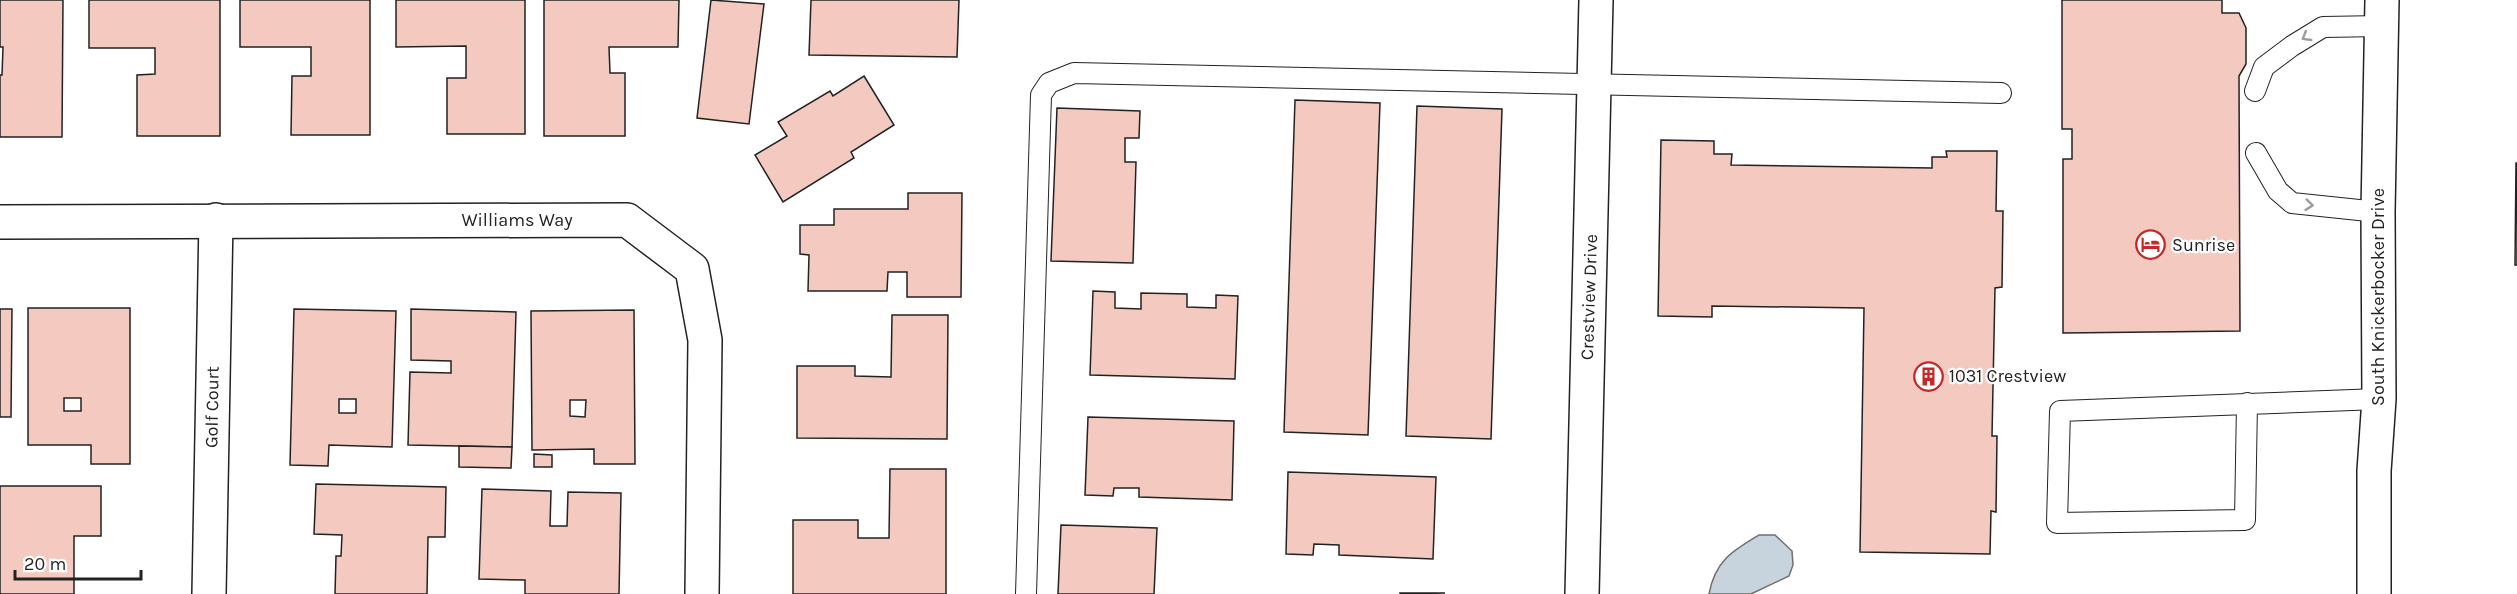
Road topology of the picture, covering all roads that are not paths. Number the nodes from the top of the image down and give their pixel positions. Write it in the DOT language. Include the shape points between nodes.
graph roads {
  1 [pos="1596,0"];
  2 [pos="2382,13"];
  3 [pos="1595,84"];
  4 [pos="2255,92"];
  5 [pos="2001,93"];
  6 [pos="2256,153"];
  7 [pos="2378,212"];
  8 [pos="216,220"];
  9 [pos="0,222"];
  10 [pos="2379,399"];
  11 [pos="2247,403"];
  12 [pos="209,594"];
  13 [pos="702,594"];
  14 [pos="1026,594"];
  15 [pos="1582,594"];
  16 [pos="2374,594"];
  1 -- 3 [label="street, Crestview Drive"];
  2 -- 4 [label="lane, one-way" via="2324,27 2292,46 2264,67"];
  2 -- 7 [label="street, South Knickerbocker Drive"];
  3 -- 5 [label="lane"];
  3 -- 14 [label="lane" via="1074,73 1049,83 1041,95"];
  3 -- 15 [label="street, Crestview Drive"];
  6 -- 7 [label="lane, one-way" via="2278,191 2292,203"];
  7 -- 10 [label="street, South Knickerbocker Drive"];
  8 -- 9 [label="street, Williams Way"];
  8 -- 12 [label="street, Golf Court"];
  8 -- 13 [label="street, Williams Way" via="627,220 692,269 705,339"];
  10 -- 11 [label="lane"];
  10 -- 16 [label="street, South Knickerbocker Drive" via="2374,471"];
  11 -- 11 [label="lane" via="2060,411 2057,523 2245,520"];
}
